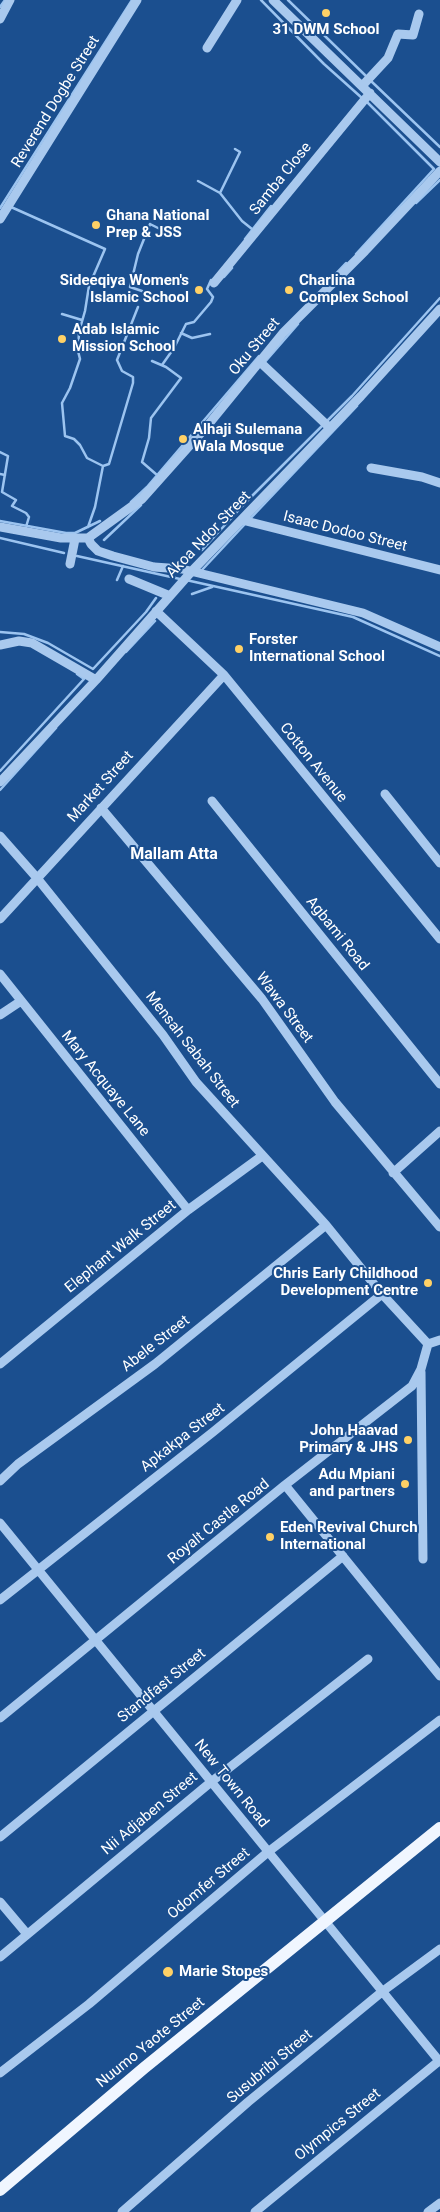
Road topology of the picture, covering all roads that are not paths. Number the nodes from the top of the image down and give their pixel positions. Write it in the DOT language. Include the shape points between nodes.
graph roads {
  1 [pos="10,0"];
  2 [pos="137,0"];
  3 [pos="237,0"];
  4 [pos="273,0"];
  5 [pos="419,14"];
  6 [pos="0,19"];
  7 [pos="207,48"];
  8 [pos="362,86"];
  9 [pos="370,93"];
  10 [pos="440,162"];
  11 [pos="440,171"];
  12 [pos="0,219"];
  13 [pos="214,283"];
  14 [pos="440,309"];
  15 [pos="260,362"];
  16 [pos="330,428"];
  17 [pos="371,468"];
  18 [pos="440,483"];
  19 [pos="242,520"];
  20 [pos="0,528"];
  21 [pos="88,538"];
  22 [pos="75,539"];
  23 [pos="70,564"];
  24 [pos="440,570"];
  25 [pos="192,571"];
  26 [pos="128,578"];
  27 [pos="172,594"];
  28 [pos="156,611"];
  29 [pos="0,645"];
  30 [pos="440,647"];
  31 [pos="224,674"];
  32 [pos="96,680"];
  33 [pos="0,782"];
  34 [pos="386,794"];
  35 [pos="212,801"];
  36 [pos="101,808"];
  37 [pos="0,836"];
  38 [pos="440,863"];
  39 [pos="37,878"];
  40 [pos="0,919"];
  41 [pos="440,939"];
  42 [pos="0,974"];
  43 [pos="21,1001"];
  44 [pos="0,1015"];
  45 [pos="440,1084"];
  46 [pos="440,1131"];
  47 [pos="262,1156"];
  48 [pos="393,1173"];
  49 [pos="188,1210"];
  50 [pos="326,1225"];
  51 [pos="440,1227"];
  52 [pos="382,1294"];
  53 [pos="440,1340"];
  54 [pos="428,1344"];
  55 [pos="0,1364"];
  56 [pos="421,1369"];
  57 [pos="0,1481"];
  58 [pos="285,1485"];
  59 [pos="0,1523"];
  60 [pos="343,1556"];
  61 [pos="423,1559"];
  62 [pos="37,1570"];
  63 [pos="0,1600"];
  64 [pos="95,1640"];
  65 [pos="368,1659"];
  66 [pos="440,1676"];
  67 [pos="153,1710"];
  68 [pos="0,1718"];
  69 [pos="440,1720"];
  70 [pos="211,1782"];
  71 [pos="440,1828"];
  72 [pos="0,1838"];
  73 [pos="268,1852"];
  74 [pos="0,1902"];
  75 [pos="326,1922"];
  76 [pos="27,1934"];
  77 [pos="440,1949"];
  78 [pos="0,1957"];
  79 [pos="383,1991"];
  80 [pos="440,2062"];
  81 [pos="0,2073"];
  82 [pos="0,2190"];
  83 [pos="440,2203"];
  84 [pos="431,2211"];
  85 [pos="122,2212"];
  86 [pos="255,2212"];
  1 -- 6 [label="street"];
  2 -- 12 [label="street, Reverend Dogbe Street"];
  3 -- 7 [label="street"];
  4 -- 8 [label="street"];
  5 -- 8 [label="street" via="413,35 398,34 388,58"];
  8 -- 9 [label="street"];
  9 -- 10 [label="street"];
  9 -- 13 [label="street, Samba Close"];
  11 -- 15 [label="street, Oku Street" via="283,333"];
  14 -- 16 [label="street, Akoa Ndor Street"];
  15 -- 16 [label="street"];
  15 -- 21 [label="street, Oku Street" via="142,499"];
  16 -- 19 [label="street, Akoa Ndor Street"];
  17 -- 18 [label="street"];
  19 -- 24 [label="street, Isaac Dodoo Street"];
  19 -- 25 [label="street, Akoa Ndor Street"];
  20 -- 22 [label="street"];
  21 -- 22 [label="street"];
  21 -- 25 [label="street" via="98,551 113,556 154,567"];
  22 -- 23 [label="street"];
  25 -- 27 [label="street, Akoa Ndor Street"];
  25 -- 30 [label="street" via="363,614"];
  26 -- 27 [label="street"];
  27 -- 28 [label="street, Akoa Ndor Street"];
  28 -- 31 [label="street, Cotton Avenue"];
  28 -- 32 [label="street, Akoa Ndor Street"];
  29 -- 32 [label="street" via="19,641 32,644"];
  31 -- 36 [label="street, Market Street"];
  31 -- 41 [label="street, Cotton Avenue"];
  32 -- 33 [label="street, Akoa Ndor Street"];
  34 -- 38 [label="street"];
  35 -- 45 [label="street, Agbami Road"];
  36 -- 39 [label="street, Market Street"];
  36 -- 48 [label="street, Wawa Street" via="262,999 335,1102"];
  37 -- 39 [label="street, Mensah Sabah Street"];
  39 -- 40 [label="street, Market Street"];
  39 -- 47 [label="street, Mensah Sabah Street" via="163,1035 196,1082"];
  42 -- 43 [label="street, Mary Acquaye Lane"];
  43 -- 44 [label="street"];
  43 -- 49 [label="street, Mary Acquaye Lane"];
  46 -- 48 [label="street"];
  47 -- 49 [label="street, Elephant Walk Street"];
  47 -- 50 [label="street, Mensah Sabah Street"];
  48 -- 51 [label="street, Wawa Street"];
  49 -- 55 [label="street, Elephant Walk Street"];
  50 -- 52 [label="street, Mensah Sabah Street"];
  50 -- 57 [label="street, Abele Street" via="155,1364 18,1464"];
  52 -- 54 [label="street, Mensah Sabah Street"];
  52 -- 62 [label="street, Apkakpa Street"];
  53 -- 54 [label="street"];
  54 -- 56 [label="street, Royalt Castle Road"];
  56 -- 58 [label="street, Royalt Castle Road" via="412,1386"];
  56 -- 61 [label="street"];
  58 -- 60 [label="street"];
  58 -- 64 [label="street, Royalt Castle Road"];
  59 -- 62 [label="street, New Town Road"];
  60 -- 66 [label="street"];
  60 -- 67 [label="street, Standfast Street"];
  62 -- 63 [label="street, Apkakpa Street"];
  62 -- 64 [label="street, New Town Road"];
  64 -- 67 [label="street, New Town Road"];
  64 -- 68 [label="street, Royalt Castle Road"];
  65 -- 70 [label="street, Nii Adjaben Street"];
  67 -- 70 [label="street, New Town Road"];
  67 -- 72 [label="street, Standfast Street"];
  69 -- 73 [label="street, Odomfer Street"];
  70 -- 73 [label="street, New Town Road"];
  70 -- 76 [label="street, Nii Adjaben Street"];
  71 -- 75 [label="main road, Nuumo Yaote Street"];
  73 -- 75 [label="street, New Town Road"];
  73 -- 81 [label="street, Odomfer Street" via="89,2004"];
  74 -- 76 [label="street"];
  75 -- 79 [label="street, New Town Road"];
  75 -- 82 [label="main road, Nuumo Yaote Street" via="144,2068"];
  76 -- 78 [label="street, Nii Adjaben Street"];
  77 -- 79 [label="street, Susubribi Street"];
  79 -- 80 [label="street, New Town Road"];
  79 -- 85 [label="street, Susubribi Street" via="248,2102"];
  80 -- 86 [label="street, Olympics Street"];
  83 -- 84 [label="street"];
}
